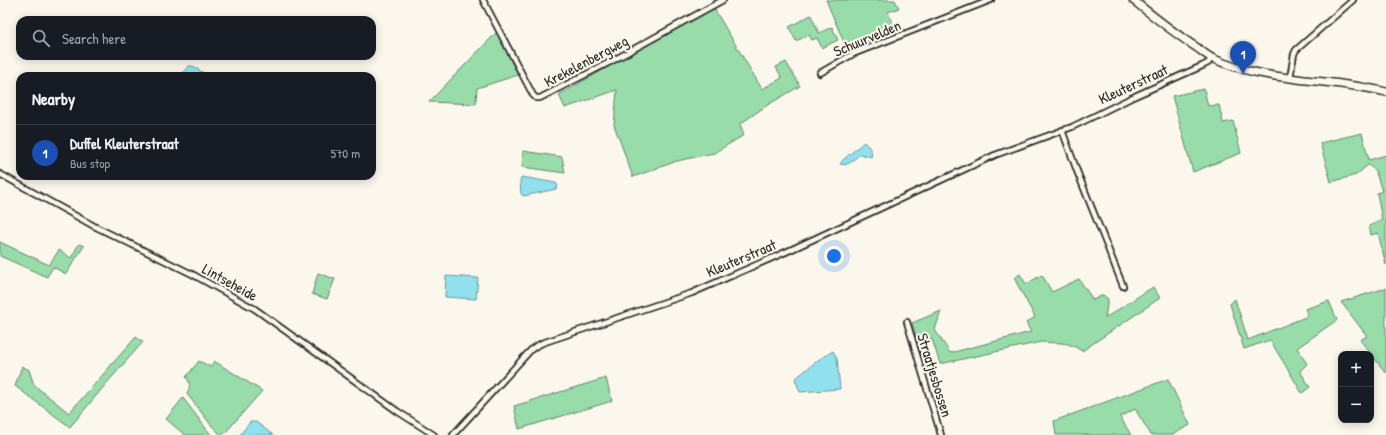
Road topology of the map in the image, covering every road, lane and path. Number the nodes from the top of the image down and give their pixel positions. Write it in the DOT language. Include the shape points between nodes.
graph roads {
  1 [pos="483,0"];
  2 [pos="723,0"];
  3 [pos="991,0"];
  4 [pos="1133,0"];
  5 [pos="1353,0"];
  6 [pos="1212,58"];
  7 [pos="820,73"];
  8 [pos="1290,78"];
  9 [pos="1386,92"];
  10 [pos="1062,130"];
  11 [pos="0,174"];
  12 [pos="1123,286"];
  13 [pos="907,322"];
  14 [pos="434,435"];
  15 [pos="454,435"];
  16 [pos="941,435"];
  1 -- 2 [label="street, Krekelenbergweg" via="533,94 540,98"];
  3 -- 7 [label="street, Schuurvelden" via="853,54"];
  4 -- 6 [label="street"];
  5 -- 8 [label="street" via="1296,50"];
  6 -- 8 [label="street" via="1247,71"];
  6 -- 10 [label="street, Kleuterstraat" via="1202,66"];
  8 -- 9 [label="street"];
  10 -- 12 [label="street"];
  10 -- 15 [label="street, Kleuterstraat" via="988,158 692,293 533,348"];
  11 -- 14 [label="street, Lintseheide" via="255,309 396,411"];
  13 -- 16 [label="street, Straatjesbossen"];
}
